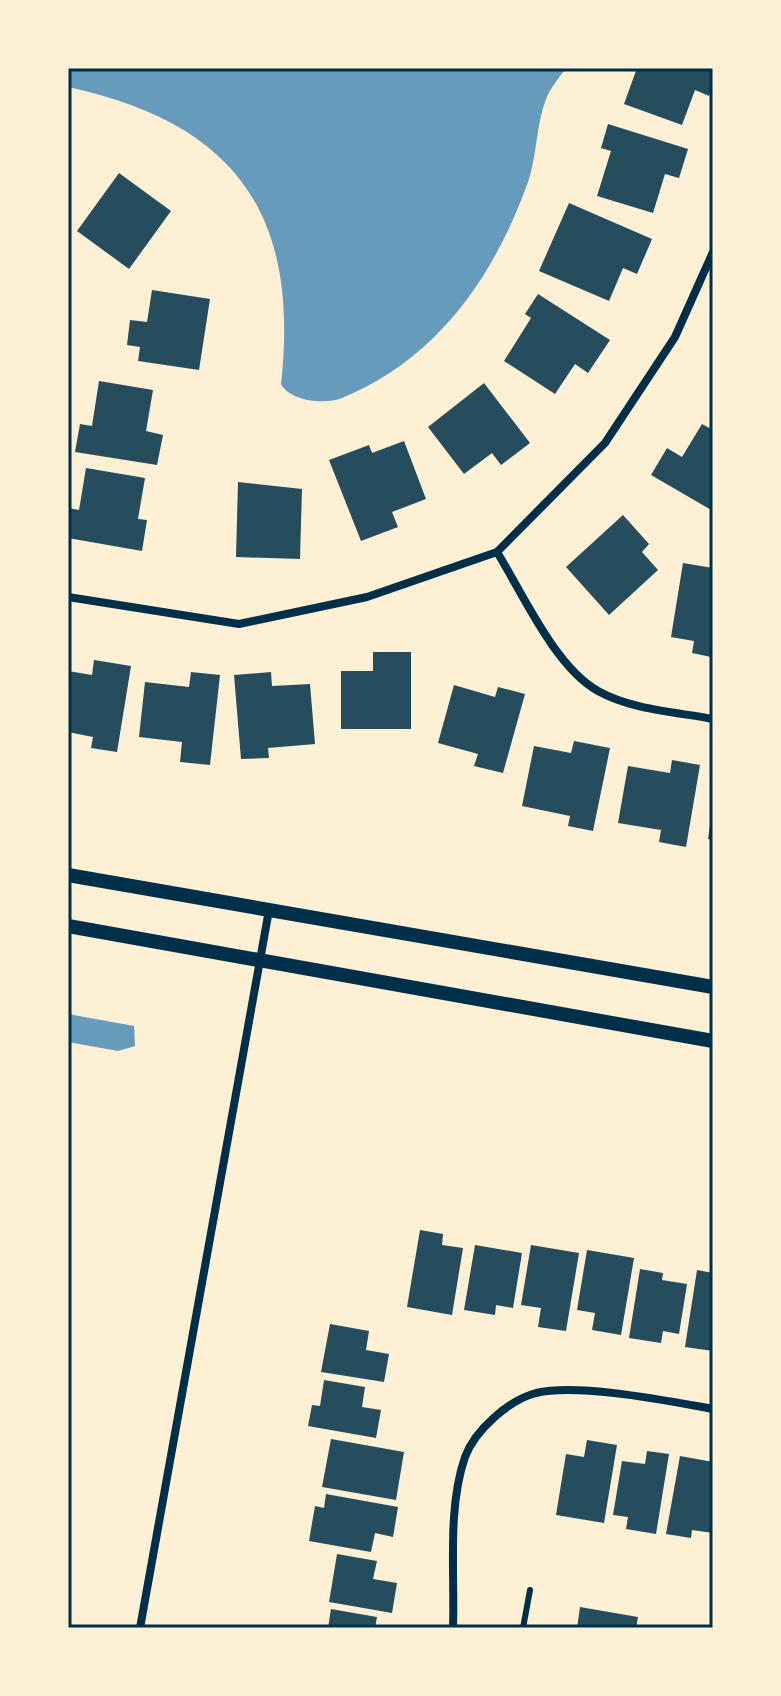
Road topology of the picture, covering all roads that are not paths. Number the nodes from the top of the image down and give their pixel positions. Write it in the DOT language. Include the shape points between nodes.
graph roads {
  1 [pos="713,252"];
  2 [pos="497,552"];
  3 [pos="68,597"];
  4 [pos="713,719"];
  5 [pos="68,875"];
  6 [pos="269,910"];
  7 [pos="68,926"];
  8 [pos="261,960"];
  9 [pos="713,987"];
  10 [pos="713,1041"];
  11 [pos="713,1409"];
  12 [pos="530,1590"];
  13 [pos="140,1628"];
  14 [pos="453,1628"];
  15 [pos="523,1628"];
  1 -- 2 [label="street" via="675,337 605,443"];
  2 -- 3 [label="street" via="367,597 239,624"];
  2 -- 4 [label="street" via="567,666 597,691 630,704"];
  5 -- 6 [label="street"];
  6 -- 8 [label="street"];
  6 -- 9 [label="street"];
  7 -- 8 [label="street"];
  8 -- 10 [label="street"];
  8 -- 13 [label="street"];
  11 -- 14 [label="street" via="583,1391 535,1393 493,1417 466,1455 457,1502"];
  12 -- 15 [label="lane"];
}
